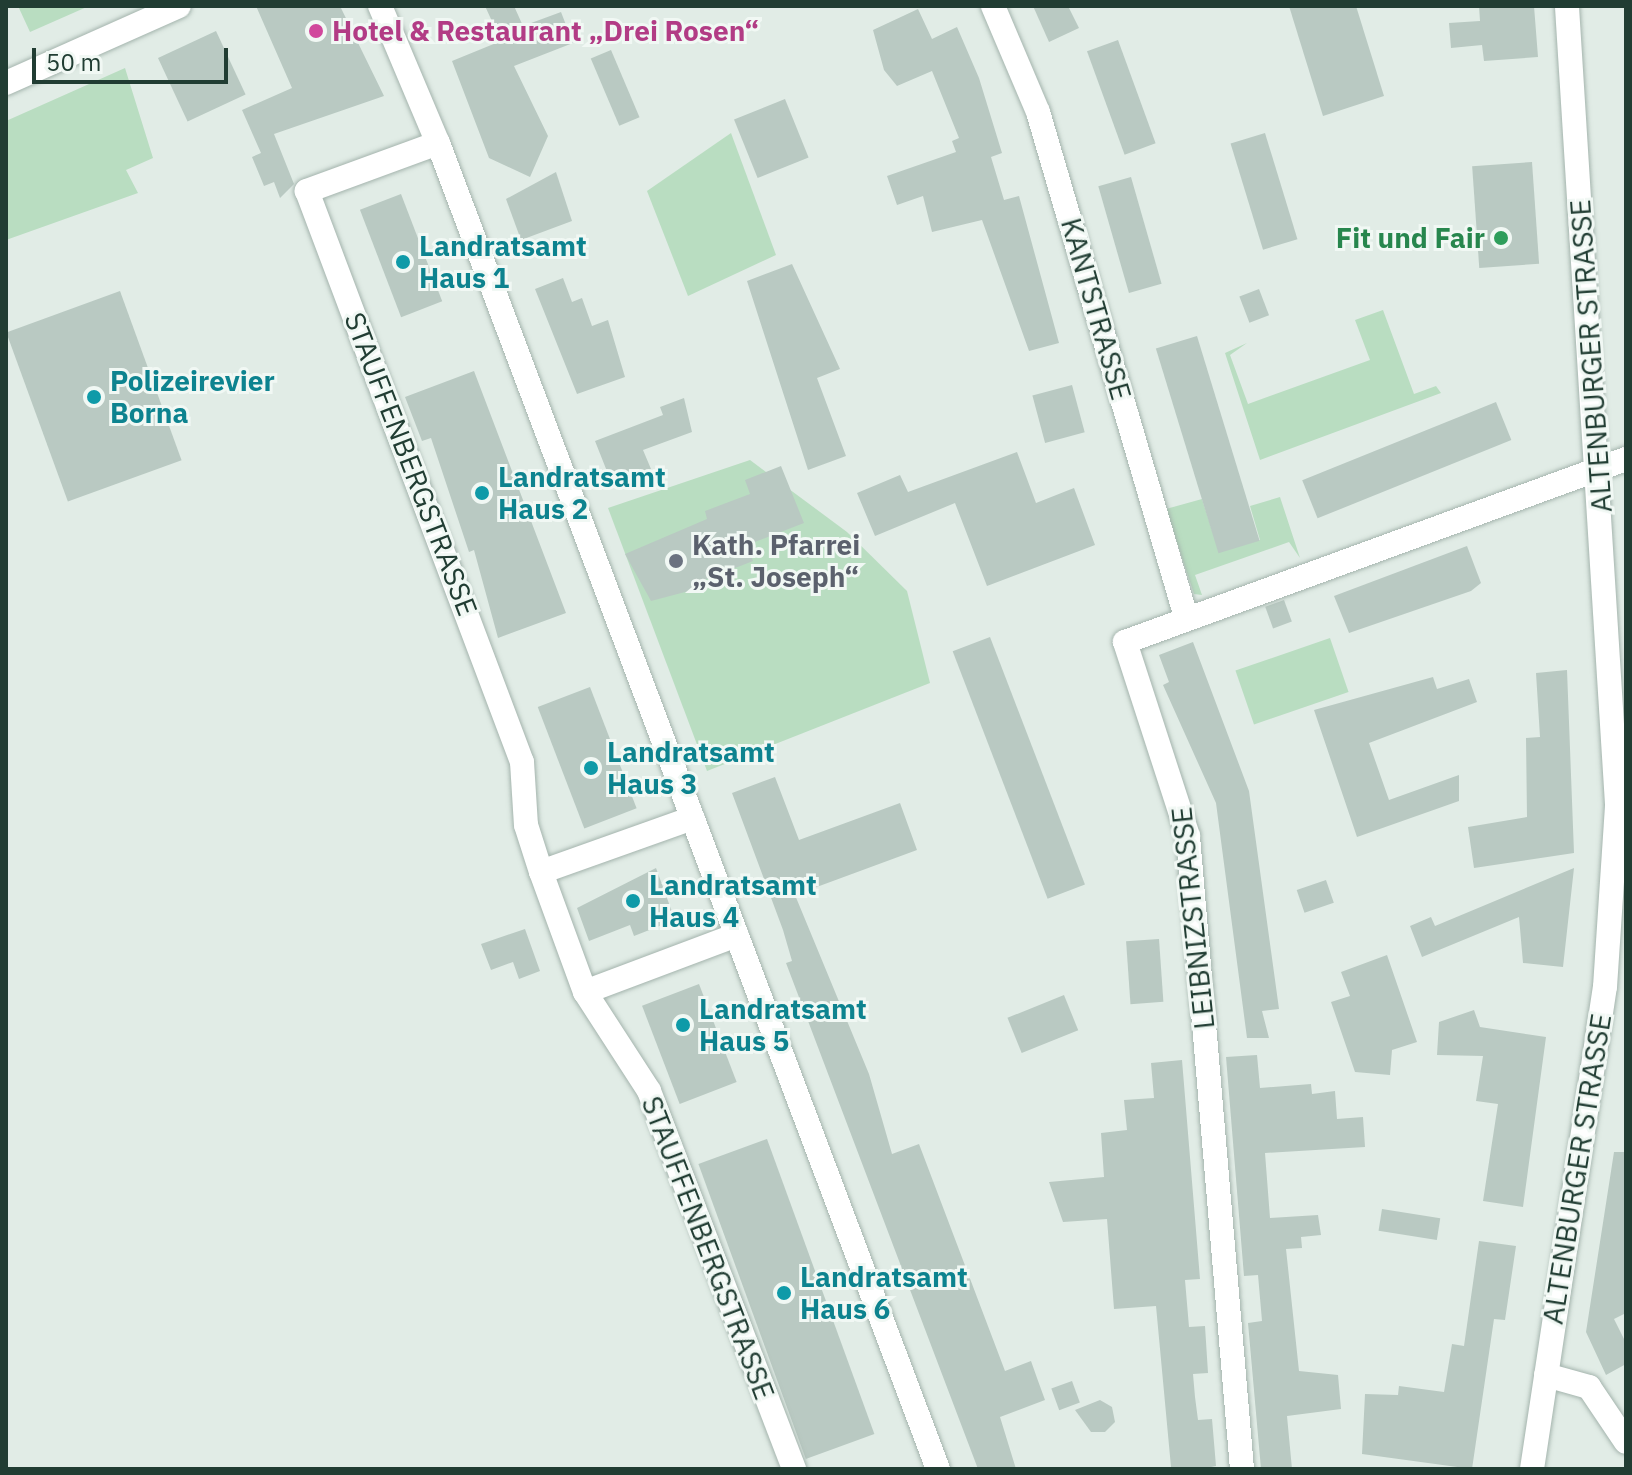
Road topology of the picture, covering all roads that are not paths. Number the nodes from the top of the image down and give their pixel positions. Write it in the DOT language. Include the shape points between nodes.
graph roads {
  1 [pos="179,6"];
  2 [pos="380,6"];
  3 [pos="993,6"];
  4 [pos="1567,6"];
  5 [pos="6,83"];
  6 [pos="438,143"];
  7 [pos="1626,459"];
  8 [pos="1598,465"];
  9 [pos="1186,617"];
  10 [pos="693,818"];
  11 [pos="541,872"];
  12 [pos="737,935"];
  13 [pos="585,992"];
  14 [pos="1546,1375"];
  15 [pos="1626,1442"];
  16 [pos="794,1469"];
  17 [pos="938,1469"];
  18 [pos="1242,1469"];
  19 [pos="1532,1469"];
  1 -- 5 [label="street"];
  2 -- 6 [label="street"];
  3 -- 9 [label="street, KANTSTRASSE" via="1038,112"];
  4 -- 8 [label="street, ALTENBURGER STRASSE"];
  6 -- 10 [label="street"];
  6 -- 11 [label="street, STAUFFENBERGSTRASSE" via="307,191 510,729"];
  7 -- 8 [label="street, LEIBNIZSTRASSE"];
  8 -- 9 [label="street, LEIBNIZSTRASSE"];
  8 -- 14 [label="street, ALTENBURGER STRASSE" via="1616,788 1611,929"];
  9 -- 18 [label="street, LEIBNIZSTRASSE" via="1125,642 1180,797 1196,922"];
  10 -- 11 [label="street"];
  10 -- 12 [label="street"];
  11 -- 13 [label="street, STAUFFENBERGSTRASSE"];
  12 -- 13 [label="street"];
  12 -- 17 [label="street"];
  13 -- 16 [label="street, STAUFFENBERGSTRASSE" via="649,1091"];
  14 -- 15 [label="street" via="1589,1387"];
  14 -- 19 [label="street, ALTENBURGER STRASSE"];
}
